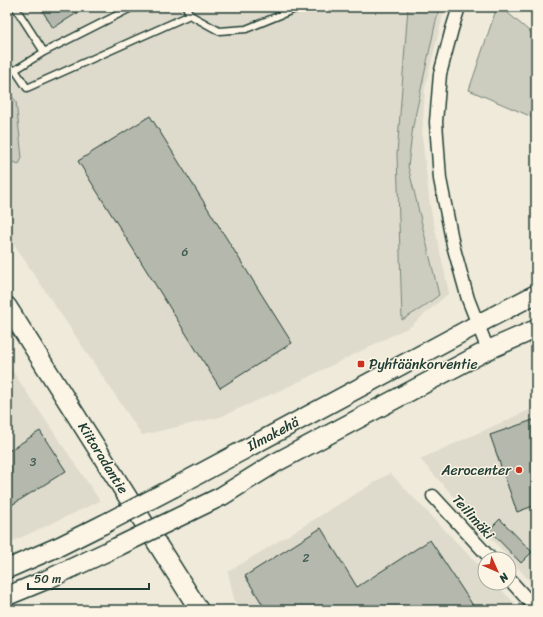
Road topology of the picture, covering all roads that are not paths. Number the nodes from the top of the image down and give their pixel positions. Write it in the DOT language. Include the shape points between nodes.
graph roads {
  1 [pos="16,7"];
  2 [pos="133,7"];
  3 [pos="186,7"];
  4 [pos="300,7"];
  5 [pos="459,7"];
  6 [pos="190,15"];
  7 [pos="44,52"];
  8 [pos="7,68"];
  9 [pos="15,70"];
  10 [pos="536,294"];
  11 [pos="7,306"];
  12 [pos="478,324"];
  13 [pos="536,329"];
  14 [pos="488,350"];
  15 [pos="433,496"];
  16 [pos="484,551"];
  17 [pos="7,568"];
  18 [pos="517,588"];
  19 [pos="7,596"];
  20 [pos="536,609"];
  21 [pos="199,610"];
  1 -- 7 [label="lane"];
  2 -- 7 [label="lane"];
  3 -- 6 [label="lane"];
  4 -- 6 [label="lane" via="246,29 219,31"];
  5 -- 12 [label="street" via="440,74 436,122 440,179 453,245"];
  6 -- 9 [label="lane" via="27,88"];
  7 -- 9 [label="lane"];
  8 -- 9 [label="lane"];
  10 -- 12 [label="main road, Ilmakehä"];
  11 -- 21 [label="main road, Kiitoradantie"];
  12 -- 14 [label="street"];
  12 -- 17 [label="main road, Ilmakehä, bridge" via="104,524"];
  13 -- 14 [label="main road, Ilmakehä"];
  14 -- 19 [label="main road, Ilmakehä, bridge" via="275,463 222,496"];
  15 -- 16 [label="street, Teilimäki"];
  18 -- 20 [label="street"];
}
